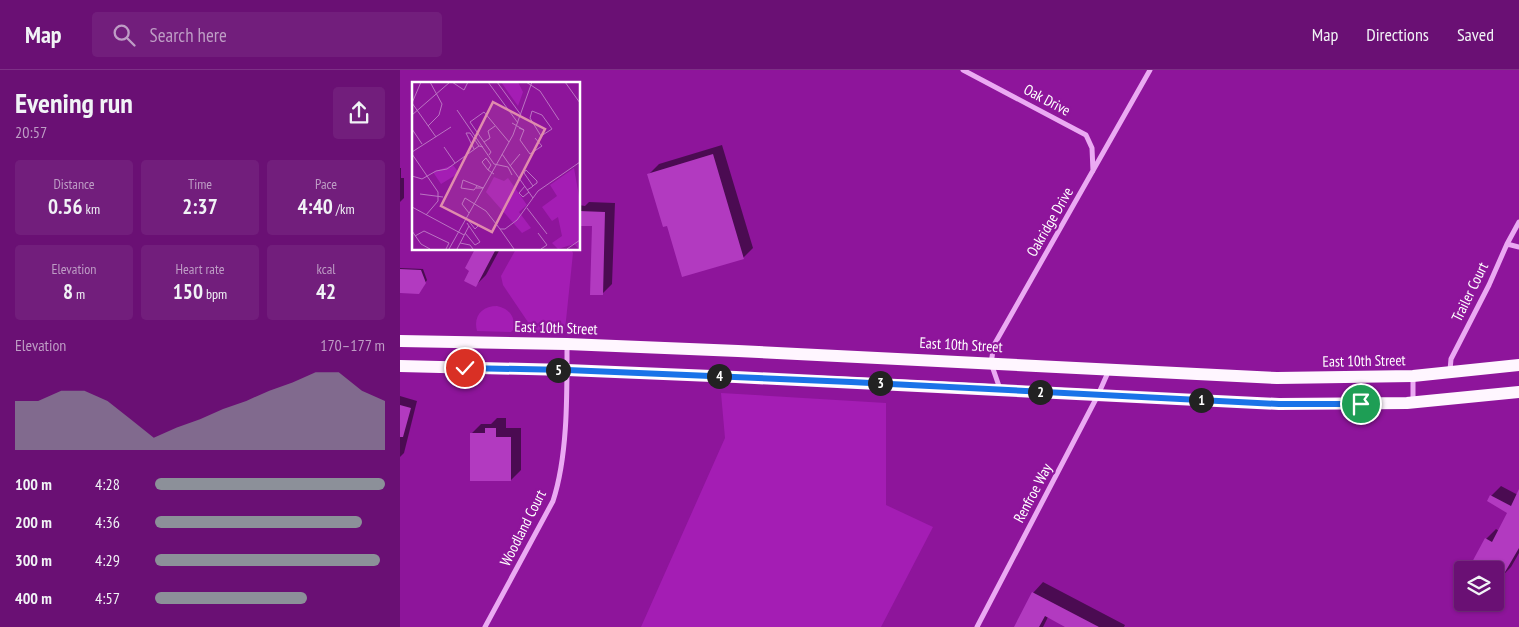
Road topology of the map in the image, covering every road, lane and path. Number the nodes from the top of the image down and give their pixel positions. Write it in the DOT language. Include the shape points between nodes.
graph roads {
  1 [pos="962,70"];
  2 [pos="1150,70"];
  3 [pos="1093,172"];
  4 [pos="1519,222"];
  5 [pos="1507,244"];
  6 [pos="1519,247"];
  7 [pos="400,340"];
  8 [pos="567,344"];
  9 [pos="991,363"];
  10 [pos="1519,365"];
  11 [pos="400,366"];
  12 [pos="1109,369"];
  13 [pos="567,370"];
  14 [pos="1450,374"];
  15 [pos="1413,376"];
  16 [pos="1000,390"];
  17 [pos="1519,392"];
  18 [pos="1098,395"];
  19 [pos="1414,402"];
  20 [pos="485,627"];
  21 [pos="977,627"];
  1 -- 3 [label="street, Oak Drive" via="1086,135 1092,148"];
  2 -- 3 [label="street, Oakridge Drive"];
  3 -- 9 [label="street, Oakridge Drive" via="994,345"];
  4 -- 5 [label="street, Trailer Court"];
  5 -- 6 [label="street"];
  5 -- 14 [label="street, Trailer Court" via="1451,359"];
  7 -- 8 [label="main road, East 10th Street"];
  8 -- 9 [label="main road, East 10th Street"];
  8 -- 13 [label="street, Woodland Court"];
  9 -- 12 [label="main road, East 10th Street"];
  9 -- 16 [label="street"];
  10 -- 14 [label="main road, East 10th Street"];
  11 -- 13 [label="main road"];
  12 -- 15 [label="main road, East 10th Street" via="1278,378"];
  12 -- 18 [label="street, Renfroe Way"];
  13 -- 16 [label="main road"];
  13 -- 20 [label="street, Woodland Court" via="563,450 553,501"];
  14 -- 15 [label="main road, East 10th Street"];
  15 -- 19 [label="street"];
  16 -- 18 [label="main road"];
  17 -- 19 [label="main road"];
  18 -- 19 [label="main road" via="1279,404"];
  18 -- 21 [label="street, Renfroe Way"];
}
